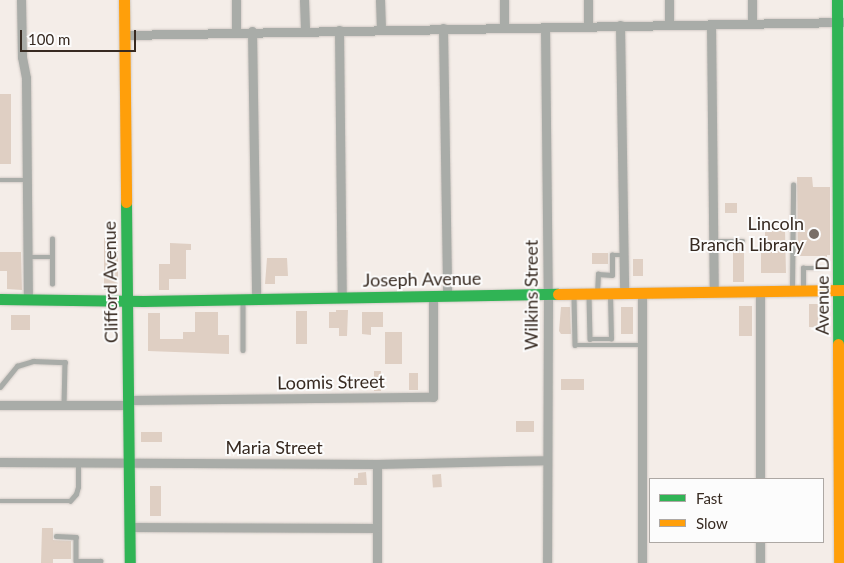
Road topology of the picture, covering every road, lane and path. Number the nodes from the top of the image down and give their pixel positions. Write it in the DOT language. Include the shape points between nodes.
graph roads {
  1 [pos="20,0"];
  2 [pos="124,0"];
  3 [pos="236,0"];
  4 [pos="304,0"];
  5 [pos="380,0"];
  6 [pos="504,0"];
  7 [pos="588,0"];
  8 [pos="669,0"];
  9 [pos="752,0"];
  10 [pos="837,0"];
  11 [pos="841,22"];
  12 [pos="752,23"];
  13 [pos="712,24"];
  14 [pos="620,25"];
  15 [pos="669,25"];
  16 [pos="545,26"];
  17 [pos="588,26"];
  18 [pos="504,27"];
  19 [pos="443,28"];
  20 [pos="380,29"];
  21 [pos="304,30"];
  22 [pos="339,30"];
  23 [pos="236,31"];
  24 [pos="252,31"];
  25 [pos="124,34"];
  26 [pos="0,180"];
  27 [pos="27,180"];
  28 [pos="793,185"];
  29 [pos="842,232"];
  30 [pos="52,239"];
  31 [pos="713,241"];
  32 [pos="743,241"];
  33 [pos="623,255"];
  34 [pos="52,257"];
  35 [pos="28,258"];
  36 [pos="841,264"];
  37 [pos="820,268"];
  38 [pos="52,284"];
  39 [pos="842,290"];
  40 [pos="760,291"];
  41 [pos="797,291"];
  42 [pos="714,292"];
  43 [pos="574,294"];
  44 [pos="593,294"];
  45 [pos="610,294"];
  46 [pos="624,294"];
  47 [pos="642,294"];
  48 [pos="548,295"];
  49 [pos="433,296"];
  50 [pos="447,296"];
  51 [pos="342,298"];
  52 [pos="0,299"];
  53 [pos="243,299"];
  54 [pos="256,299"];
  55 [pos="28,300"];
  56 [pos="128,301"];
  57 [pos="642,345"];
  58 [pos="243,350"];
  59 [pos="0,387"];
  60 [pos="129,402"];
  61 [pos="0,405"];
  62 [pos="64,405"];
  63 [pos="547,460"];
  64 [pos="0,462"];
  65 [pos="78,462"];
  66 [pos="129,464"];
  67 [pos="377,464"];
  68 [pos="760,478"];
  69 [pos="0,501"];
  70 [pos="130,527"];
  71 [pos="377,528"];
  72 [pos="56,536"];
  73 [pos="760,543"];
  74 [pos="74,562"];
  75 [pos="100,563"];
  76 [pos="130,563"];
  77 [pos="378,563"];
  78 [pos="548,563"];
  79 [pos="642,563"];
  80 [pos="760,563"];
  81 [pos="839,563"];
  1 -- 27 [label="street" via="26,78"];
  2 -- 25 [label="main road, Clifford Avenue"];
  3 -- 23 [label="street"];
  4 -- 21 [label="street"];
  5 -- 20 [label="street"];
  6 -- 18 [label="street"];
  7 -- 17 [label="street"];
  8 -- 15 [label="street"];
  9 -- 12 [label="street"];
  10 -- 11 [label="main road, Avenue D"];
  11 -- 12 [label="street"];
  11 -- 29 [label="main road, Avenue D"];
  12 -- 13 [label="street"];
  13 -- 15 [label="street"];
  13 -- 31 [label="street"];
  14 -- 15 [label="street"];
  14 -- 17 [label="street"];
  14 -- 33 [label="street"];
  16 -- 17 [label="street"];
  16 -- 18 [label="street"];
  16 -- 48 [label="street, Wilkins Street"];
  18 -- 19 [label="street"];
  19 -- 20 [label="street"];
  19 -- 50 [label="street"];
  20 -- 22 [label="street"];
  21 -- 22 [label="street"];
  21 -- 24 [label="street"];
  22 -- 51 [label="street"];
  23 -- 24 [label="street"];
  23 -- 25 [label="street"];
  24 -- 54 [label="street"];
  25 -- 56 [label="main road, Clifford Avenue"];
  26 -- 27 [label="lane"];
  27 -- 35 [label="street"];
  28 -- 41 [label="lane"];
  29 -- 36 [label="main road, Avenue D"];
  30 -- 34 [label="lane"];
  31 -- 32 [label="lane"];
  31 -- 42 [label="street"];
  33 -- 44 [label="lane" via="612,255 612,274 598,274"];
  33 -- 46 [label="street"];
  34 -- 35 [label="lane"];
  34 -- 38 [label="lane"];
  35 -- 55 [label="street"];
  36 -- 39 [label="main road, Avenue D"];
  37 -- 41 [label="lane" via="803,268"];
  39 -- 41 [label="main road, Joseph Avenue"];
  39 -- 81 [label="main road, Avenue D"];
  40 -- 41 [label="main road, Joseph Avenue"];
  40 -- 42 [label="main road, Joseph Avenue"];
  40 -- 68 [label="street"];
  42 -- 47 [label="main road, Joseph Avenue"];
  43 -- 44 [label="main road, Joseph Avenue"];
  43 -- 48 [label="main road, Joseph Avenue"];
  43 -- 57 [label="lane" via="575,346"];
  44 -- 45 [label="main road, Joseph Avenue"];
  44 -- 45 [label="lane" via="590,339 611,338"];
  45 -- 46 [label="main road, Joseph Avenue"];
  46 -- 47 [label="main road, Joseph Avenue"];
  47 -- 57 [label="street"];
  48 -- 50 [label="main road, Joseph Avenue"];
  48 -- 63 [label="street, Wilkins Street"];
  49 -- 50 [label="main road, Joseph Avenue"];
  49 -- 51 [label="main road, Joseph Avenue"];
  49 -- 60 [label="street, Loomis Street" via="433,397"];
  51 -- 54 [label="main road, Joseph Avenue"];
  52 -- 55 [label="main road, Joseph Avenue"];
  53 -- 54 [label="main road, Joseph Avenue"];
  53 -- 56 [label="main road, Joseph Avenue"];
  53 -- 58 [label="lane"];
  55 -- 56 [label="main road, Joseph Avenue"];
  56 -- 60 [label="main road, Clifford Avenue"];
  57 -- 79 [label="street"];
  59 -- 62 [label="lane" via="17,366 33,361 65,362"];
  60 -- 62 [label="street"];
  60 -- 66 [label="main road, Clifford Avenue"];
  61 -- 62 [label="street"];
  63 -- 67 [label="street, Maria Street"];
  63 -- 78 [label="street, Wilkins Street"];
  64 -- 65 [label="street, Maria Street"];
  65 -- 66 [label="street, Maria Street"];
  65 -- 69 [label="lane" via="78,488 70,501"];
  66 -- 67 [label="street, Maria Street"];
  66 -- 70 [label="main road, Clifford Avenue"];
  67 -- 71 [label="street"];
  70 -- 71 [label="street"];
  70 -- 76 [label="main road, Clifford Avenue"];
  71 -- 77 [label="street"];
  72 -- 74 [label="lane" via="76,536"];
  73 -- 80 [label="street"];
  74 -- 75 [label="lane"];
}
